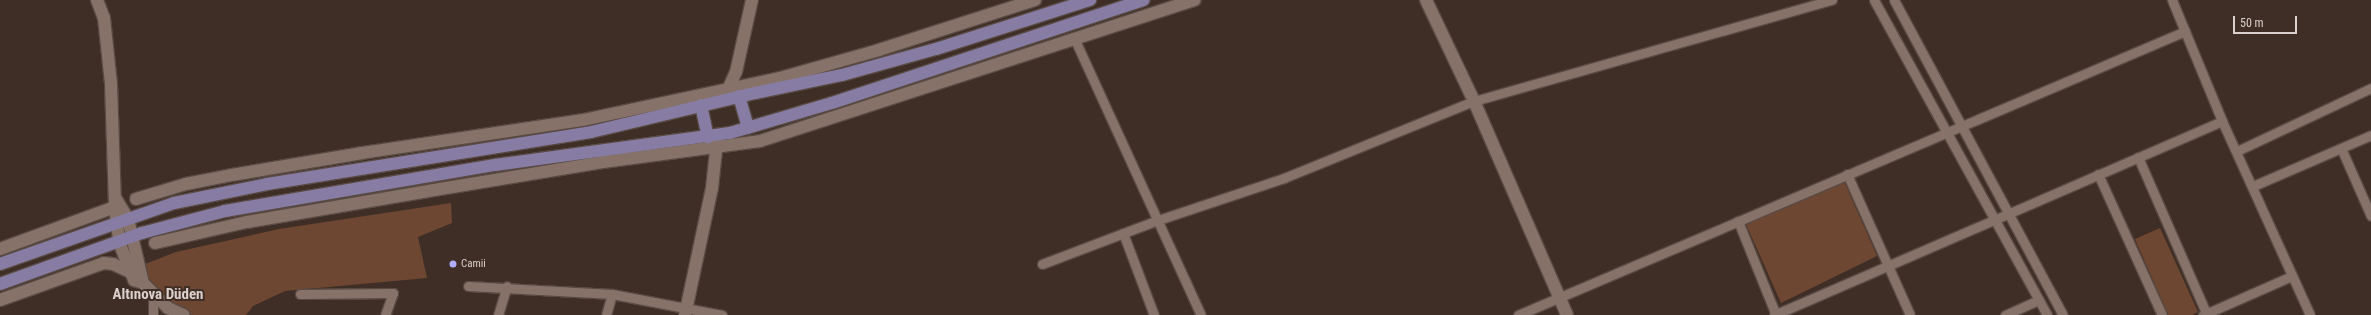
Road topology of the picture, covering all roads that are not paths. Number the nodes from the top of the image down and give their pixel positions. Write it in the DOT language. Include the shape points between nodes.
graph roads {
  1 [pos="97,0"];
  2 [pos="752,0"];
  3 [pos="1035,0"];
  4 [pos="1090,0"];
  5 [pos="1143,0"];
  6 [pos="1194,0"];
  7 [pos="1426,0"];
  8 [pos="1832,0"];
  9 [pos="1874,0"];
  10 [pos="1894,0"];
  11 [pos="2172,0"];
  12 [pos="2185,31"];
  13 [pos="1075,40"];
  14 [pos="728,88"];
  15 [pos="2371,88"];
  16 [pos="739,96"];
  17 [pos="723,100"];
  18 [pos="1474,101"];
  19 [pos="701,105"];
  20 [pos="2222,121"];
  21 [pos="1960,125"];
  22 [pos="748,128"];
  23 [pos="1945,132"];
  24 [pos="2371,135"];
  25 [pos="713,136"];
  26 [pos="716,148"];
  27 [pos="2341,148"];
  28 [pos="2237,151"];
  29 [pos="2138,157"];
  30 [pos="1847,174"];
  31 [pos="2098,174"];
  32 [pos="232,176"];
  33 [pos="2253,186"];
  34 [pos="214,195"];
  35 [pos="136,199"];
  36 [pos="116,203"];
  37 [pos="225,211"];
  38 [pos="2009,214"];
  39 [pos="2371,216"];
  40 [pos="1995,219"];
  41 [pos="1158,220"];
  42 [pos="123,221"];
  43 [pos="1738,221"];
  44 [pos="247,222"];
  45 [pos="1123,233"];
  46 [pos="132,237"];
  47 [pos="119,242"];
  48 [pos="155,243"];
  49 [pos="0,249"];
  50 [pos="0,264"];
  51 [pos="1042,264"];
  52 [pos="1887,266"];
  53 [pos="130,272"];
  54 [pos="2292,276"];
  55 [pos="143,283"];
  56 [pos="0,284"];
  57 [pos="468,286"];
  58 [pos="507,286"];
  59 [pos="153,294"];
  60 [pos="300,294"];
  61 [pos="612,294"];
  62 [pos="1559,297"];
  63 [pos="0,300"];
  64 [pos="2039,300"];
  65 [pos="686,311"];
  66 [pos="2205,314"];
  67 [pos="153,315"];
  68 [pos="184,315"];
  69 [pos="385,315"];
  70 [pos="498,315"];
  71 [pos="606,315"];
  72 [pos="722,315"];
  73 [pos="1154,315"];
  74 [pos="1201,315"];
  75 [pos="1518,315"];
  76 [pos="1567,315"];
  77 [pos="1775,315"];
  78 [pos="1910,315"];
  79 [pos="2004,315"];
  80 [pos="2048,315"];
  81 [pos="2062,315"];
  82 [pos="2162,315"];
  83 [pos="2310,315"];
  1 -- 36 [label="street" via="104,18 111,84"];
  2 -- 14 [label="street" via="736,72"];
  3 -- 14 [label="street" via="866,54 780,78"];
  4 -- 16 [label="main road" via="878,65"];
  5 -- 22 [label="main road" via="832,103"];
  6 -- 13 [label="street"];
  7 -- 18 [label="street"];
  8 -- 18 [label="street"];
  9 -- 23 [label="street"];
  10 -- 21 [label="street"];
  11 -- 12 [label="street"];
  12 -- 20 [label="street"];
  12 -- 21 [label="street"];
  13 -- 26 [label="street" via="760,141"];
  13 -- 41 [label="street"];
  14 -- 17 [label="street"];
  14 -- 32 [label="street" via="582,120 362,152"];
  15 -- 28 [label="street"];
  16 -- 17 [label="main road"];
  16 -- 22 [label="main road"];
  17 -- 19 [label="main road"];
  18 -- 41 [label="street" via="1284,178"];
  18 -- 62 [label="street"];
  19 -- 25 [label="main road"];
  19 -- 34 [label="main road" via="591,132"];
  20 -- 28 [label="street"];
  20 -- 29 [label="street"];
  21 -- 23 [label="street"];
  21 -- 38 [label="street"];
  22 -- 25 [label="main road"];
  23 -- 30 [label="street"];
  23 -- 40 [label="street"];
  24 -- 27 [label="street"];
  25 -- 26 [label="street"];
  25 -- 37 [label="main road" via="495,164"];
  26 -- 44 [label="street" via="603,162"];
  26 -- 65 [label="street" via="712,188"];
  27 -- 33 [label="street"];
  27 -- 39 [label="street"];
  28 -- 33 [label="street"];
  29 -- 31 [label="street"];
  29 -- 66 [label="street"];
  30 -- 43 [label="street"];
  30 -- 52 [label="street"];
  31 -- 38 [label="street"];
  31 -- 82 [label="street"];
  32 -- 34 [label="street"];
  32 -- 35 [label="street" via="180,186"];
  33 -- 54 [label="street"];
  34 -- 42 [label="main road" via="174,203"];
  36 -- 42 [label="street"];
  36 -- 49 [label="street"];
  37 -- 44 [label="street"];
  37 -- 46 [label="main road"];
  38 -- 40 [label="street"];
  38 -- 81 [label="street"];
  40 -- 52 [label="street"];
  40 -- 64 [label="street"];
  41 -- 45 [label="street"];
  41 -- 74 [label="street"];
  42 -- 46 [label="street"];
  42 -- 47 [label="street"];
  42 -- 50 [label="main road"];
  43 -- 62 [label="street"];
  43 -- 77 [label="street"];
  44 -- 48 [label="street"];
  45 -- 51 [label="street"];
  45 -- 73 [label="street"];
  46 -- 47 [label="main road"];
  46 -- 55 [label="street"];
  47 -- 53 [label="street"];
  47 -- 56 [label="main road"];
  52 -- 77 [label="street"];
  52 -- 78 [label="street"];
  53 -- 55 [label="street" via="134,280"];
  53 -- 63 [label="street" via="104,263"];
  54 -- 66 [label="street"];
  54 -- 83 [label="street"];
  55 -- 59 [label="street"];
  57 -- 58 [label="street"];
  58 -- 61 [label="street"];
  58 -- 70 [label="street"];
  59 -- 67 [label="street"];
  59 -- 68 [label="street" via="168,308"];
  60 -- 69 [label="street" via="393,292"];
  61 -- 65 [label="street"];
  61 -- 71 [label="street"];
  62 -- 75 [label="street"];
  62 -- 76 [label="street"];
  64 -- 79 [label="street"];
  64 -- 80 [label="street"];
  65 -- 72 [label="street"];
}
